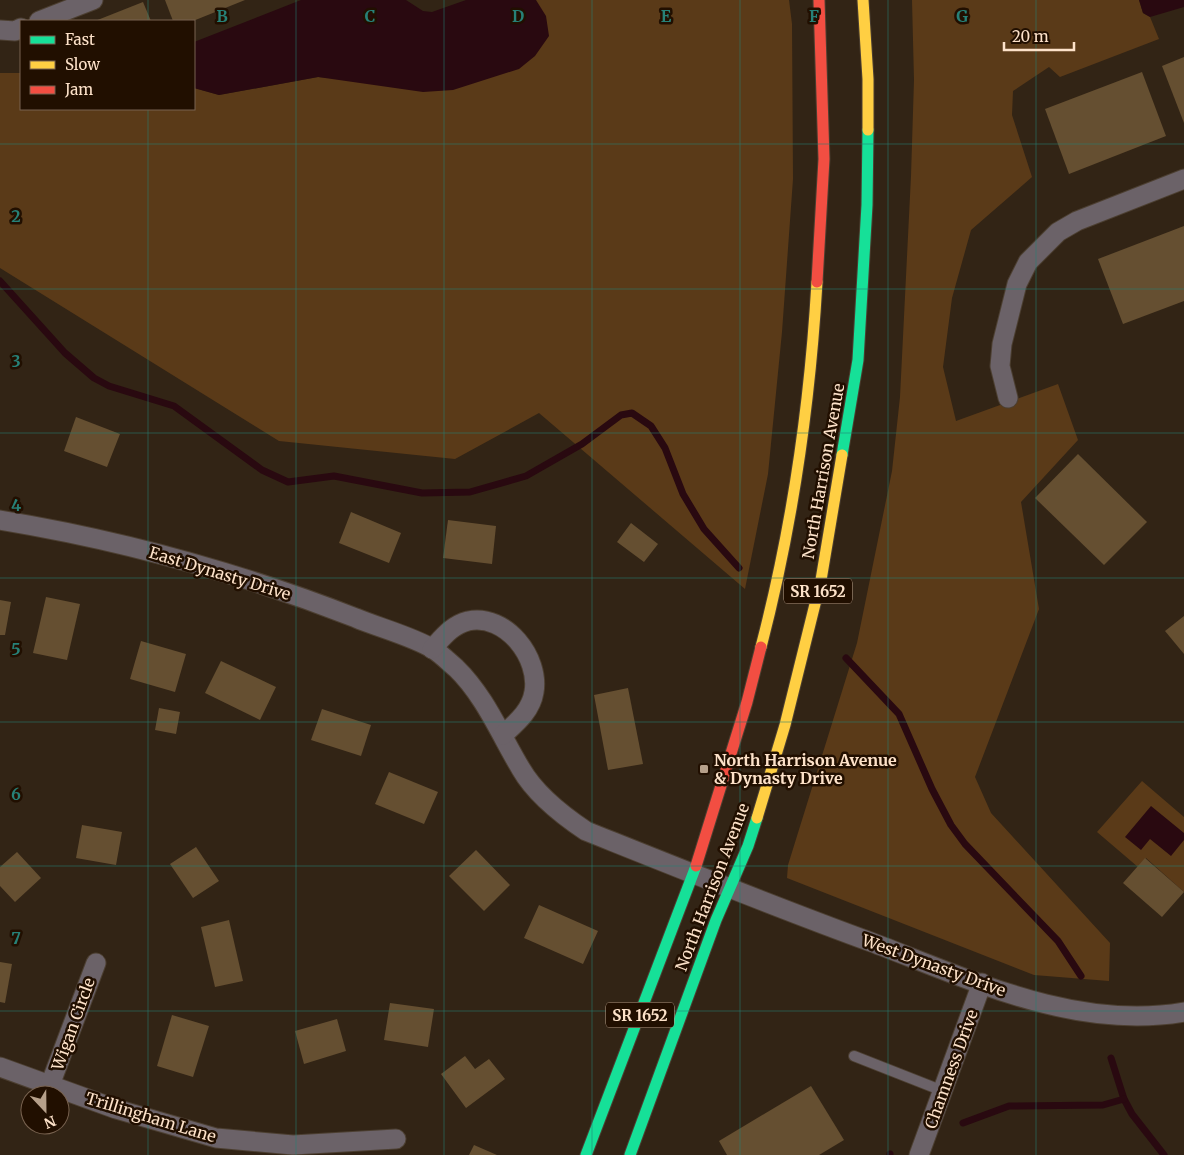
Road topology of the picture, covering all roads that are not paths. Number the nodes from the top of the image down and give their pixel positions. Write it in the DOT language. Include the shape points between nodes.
graph roads {
  1 [pos="93,0"];
  2 [pos="819,0"];
  3 [pos="863,0"];
  4 [pos="42,20"];
  5 [pos="20,28"];
  6 [pos="0,30"];
  7 [pos="1184,179"];
  8 [pos="1008,398"];
  9 [pos="0,520"];
  10 [pos="432,649"];
  11 [pos="503,735"];
  12 [pos="693,875"];
  13 [pos="730,889"];
  14 [pos="96,963"];
  15 [pos="982,983"];
  16 [pos="1184,1012"];
  17 [pos="854,1056"];
  18 [pos="0,1067"];
  19 [pos="50,1085"];
  20 [pos="943,1091"];
  21 [pos="70,1092"];
  22 [pos="396,1139"];
  23 [pos="215,1147"];
  24 [pos="586,1155"];
  25 [pos="630,1155"];
  26 [pos="920,1155"];
  1 -- 4 [label="street"];
  2 -- 12 [label="main road, North Harrison Avenue / SR 1652" via="824,159 820,266 814,340 792,500 768,620 747,702"];
  3 -- 13 [label="main road, North Harrison Avenue / SR 1652" via="868,79 867,205 858,360 821,580 782,734 748,846"];
  5 -- 6 [label="street"];
  7 -- 8 [label="street" via="1077,221 1058,232 1028,262 1018,284 1002,344 1000,366"];
  9 -- 10 [label="street, East Dynasty Drive" via="181,559 315,602"];
  10 -- 11 [label="street, East Dynasty Drive" via="458,670"];
  10 -- 11 [label="street" via="448,630 469,621 490,623 515,637 535,672 534,694 524,716"];
  11 -- 12 [label="street, East Dynasty Drive" via="522,771 564,817 586,831"];
  12 -- 13 [label="street, West Dynasty Drive"];
  12 -- 24 [label="main road, North Harrison Avenue / SR 1652"];
  13 -- 15 [label="street, West Dynasty Drive"];
  13 -- 25 [label="main road, North Harrison Avenue / SR 1652"];
  14 -- 19 [label="street, Wigan Circle"];
  15 -- 16 [label="street, West Dynasty Drive" via="1088,1012 1149,1016"];
  15 -- 20 [label="street, Chamness Drive"];
  17 -- 20 [label="lane"];
  18 -- 19 [label="street, Trillingham Lane"];
  20 -- 26 [label="street, Chamness Drive"];
  21 -- 23 [label="street, Trillingham Lane"];
  22 -- 23 [label="street, Trillingham Lane"];
}
